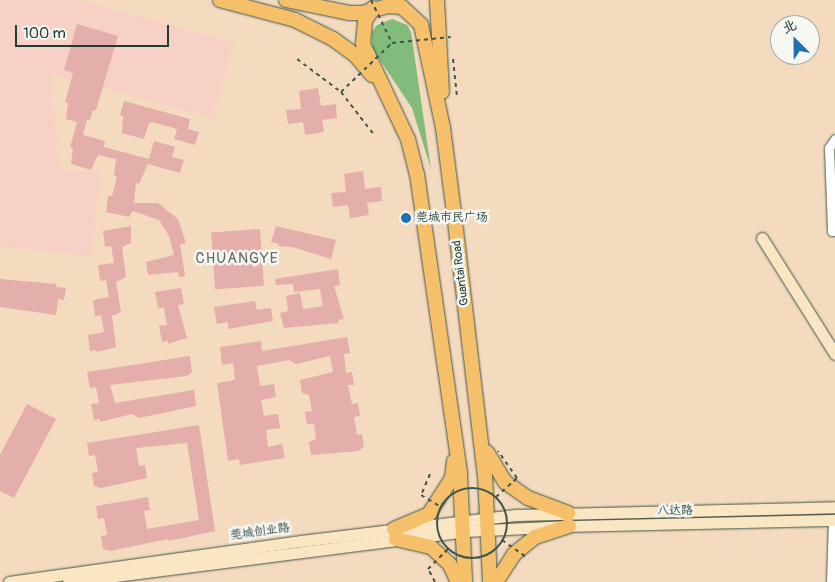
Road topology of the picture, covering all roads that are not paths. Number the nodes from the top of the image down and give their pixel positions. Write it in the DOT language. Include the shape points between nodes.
graph roads {
  1 [pos="220,0"];
  2 [pos="286,0"];
  3 [pos="380,0"];
  4 [pos="437,0"];
  5 [pos="371,4"];
  6 [pos="381,85"];
  7 [pos="443,128"];
  8 [pos="835,138"];
  9 [pos="835,230"];
  10 [pos="762,238"];
  11 [pos="835,354"];
  12 [pos="456,440"];
  13 [pos="482,440"];
  14 [pos="835,507"];
  15 [pos="517,515"];
  16 [pos="569,520"];
  17 [pos="834,520"];
  18 [pos="488,524"];
  19 [pos="465,526"];
  20 [pos="516,528"];
  21 [pos="395,534"];
  22 [pos="9,582"];
  23 [pos="68,582"];
  24 [pos="458,582"];
  25 [pos="465,582"];
  26 [pos="490,582"];
  27 [pos="496,582"];
  28 [pos="831,582"];
  1 -- 6 [label="main road" via="295,20 333,39 354,54"];
  2 -- 5 [label="main road" via="332,11"];
  3 -- 5 [label="main road"];
  4 -- 7 [label="main road"];
  5 -- 6 [label="main road" via="363,44"];
  5 -- 7 [label="main road, Guantai Road" via="402,7 421,25"];
  6 -- 12 [label="main road" via="408,139 417,174"];
  7 -- 13 [label="main road, Guantai Road"];
  8 -- 9 [label="street" via="829,148 832,231"];
  10 -- 11 [label="street"];
  12 -- 19 [label="main road"];
  12 -- 21 [label="main road" via="452,478 429,514"];
  13 -- 16 [label="main road" via="494,468 505,482"];
  13 -- 18 [label="main road, Guantai Road"];
  14 -- 16 [label="street, 八达路"];
  15 -- 16 [label="street, 八达路"];
  15 -- 18 [label="street, 莞城创业路"];
  16 -- 17 [label="street, 八达路"];
  16 -- 20 [label="street, 八达路"];
  16 -- 27 [label="main road" via="535,537 514,554"];
  17 -- 28 [label="street"];
  18 -- 19 [label="street, 莞城创业路"];
  18 -- 20 [label="street, 莞城创业路"];
  18 -- 26 [label="main road, Guantai Road"];
  19 -- 21 [label="street, 莞城创业路"];
  19 -- 25 [label="main road"];
  21 -- 22 [label="street, 莞城创业路"];
  21 -- 23 [label="street, 莞城创业路"];
  21 -- 24 [label="main road" via="432,547 450,565"];
}
